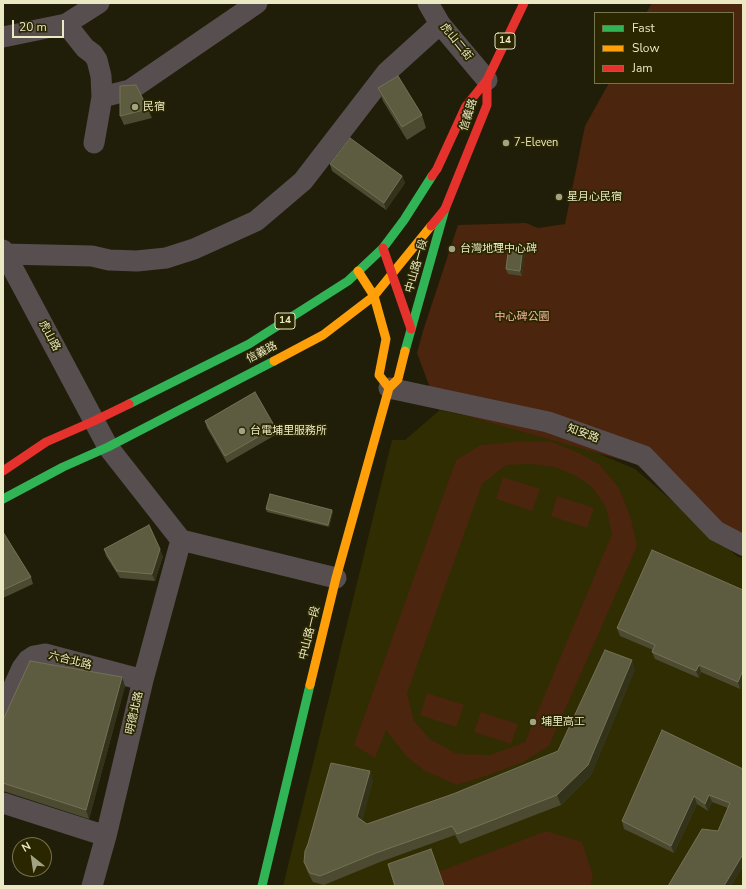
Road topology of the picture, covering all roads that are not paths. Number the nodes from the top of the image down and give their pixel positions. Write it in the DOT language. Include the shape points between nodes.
graph roads {
  1 [pos="99,3"];
  2 [pos="257,3"];
  3 [pos="428,3"];
  4 [pos="524,3"];
  5 [pos="66,24"];
  6 [pos="440,24"];
  7 [pos="3,37"];
  8 [pos="487,80"];
  9 [pos="102,97"];
  10 [pos="94,143"];
  11 [pos="445,209"];
  12 [pos="383,248"];
  13 [pos="4,253"];
  14 [pos="358,271"];
  15 [pos="393,273"];
  16 [pos="374,296"];
  17 [pos="411,329"];
  18 [pos="389,388"];
  19 [pos="94,421"];
  20 [pos="108,446"];
  21 [pos="3,471"];
  22 [pos="3,499"];
  23 [pos="181,540"];
  24 [pos="743,545"];
  25 [pos="336,578"];
  26 [pos="143,680"];
  27 [pos="3,710"];
  28 [pos="3,803"];
  29 [pos="106,836"];
  30 [pos="92,886"];
  31 [pos="262,886"];
  1 -- 5 [label="street"];
  2 -- 9 [label="street" via="130,90"];
  3 -- 6 [label="street, 虎山二街"];
  4 -- 8 [label="main road, 14"];
  5 -- 7 [label="street"];
  5 -- 9 [label="street" via="98,60"];
  6 -- 8 [label="street, 虎山二街"];
  6 -- 13 [label="street" via="387,72 303,181 256,221 194,249 166,258 137,261 109,260 92,256"];
  8 -- 11 [label="main road, 信義路 / 14" via="487,105"];
  8 -- 12 [label="main road, 信義路 / 14" via="466,106 437,168"];
  9 -- 10 [label="street"];
  11 -- 15 [label="main road, 信義路 / 14"];
  11 -- 17 [label="main road, 中山路一段"];
  12 -- 14 [label="main road, 信義路 / 14"];
  12 -- 15 [label="main road, 中山路一段"];
  13 -- 19 [label="street, 虎山路"];
  14 -- 16 [label="main road"];
  14 -- 19 [label="main road, 信義路 / 14" via="348,281 249,344"];
  15 -- 16 [label="main road, 信義路 / 14"];
  15 -- 17 [label="main road, 中山路一段"];
  16 -- 18 [label="main road" via="386,339 379,375"];
  16 -- 20 [label="main road, 信義路 / 14" via="323,335"];
  17 -- 18 [label="main road, 中山路一段" via="398,379"];
  18 -- 24 [label="street, 知安路" via="548,422 644,456 716,531"];
  18 -- 25 [label="main road, 中山路一段"];
  19 -- 20 [label="street"];
  19 -- 21 [label="main road, 信義路 / 14" via="46,442"];
  20 -- 22 [label="main road, 信義路 / 14"];
  20 -- 23 [label="street"];
  23 -- 25 [label="street"];
  23 -- 26 [label="street, 明德北路"];
  25 -- 31 [label="main road, 中山路一段"];
  26 -- 27 [label="street, 六合北路" via="45,654 34,656 22,668"];
  26 -- 29 [label="street, 明德北路"];
  28 -- 29 [label="street"];
  29 -- 30 [label="street, 明德北路"];
}
